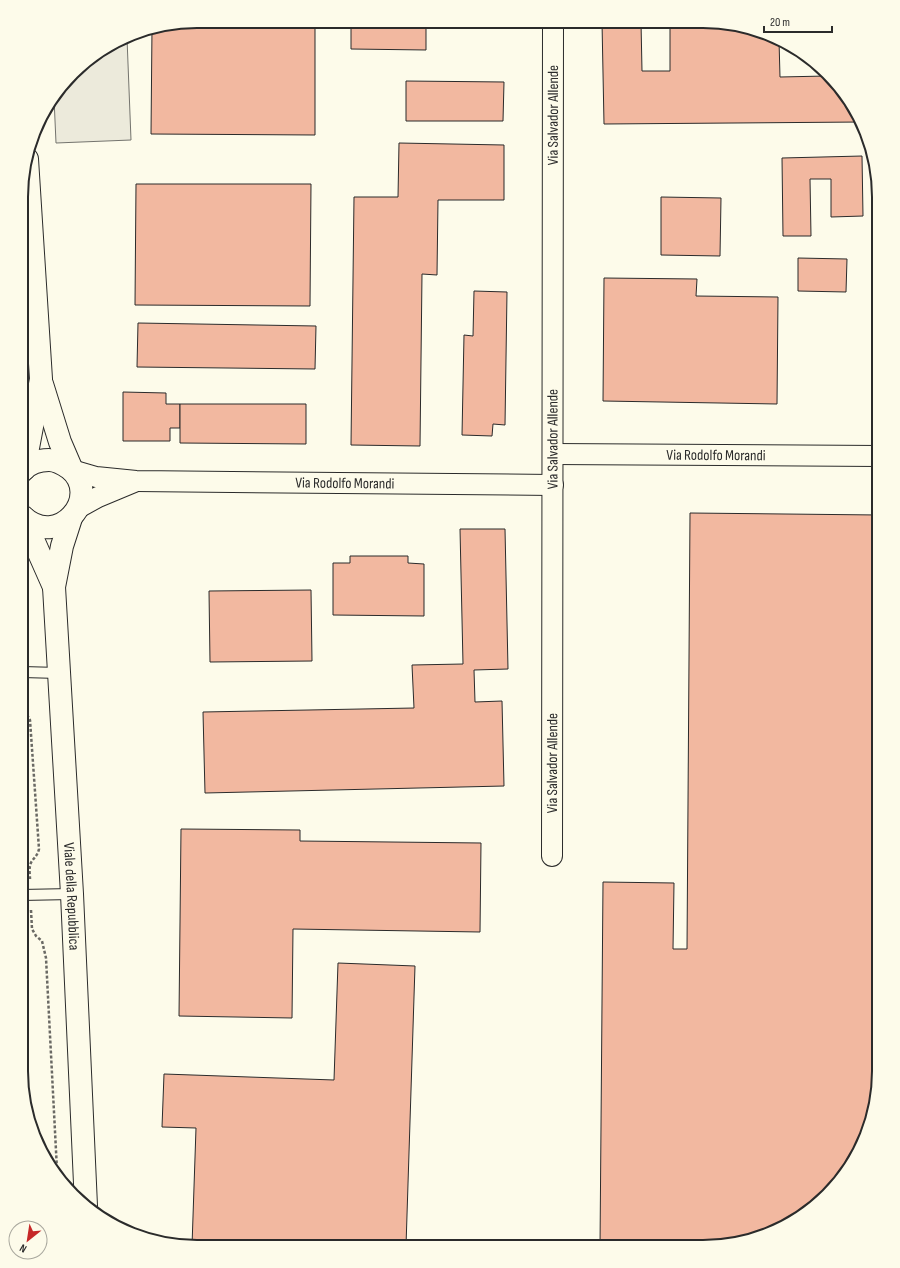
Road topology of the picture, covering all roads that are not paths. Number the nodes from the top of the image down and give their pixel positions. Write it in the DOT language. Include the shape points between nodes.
graph roads {
  1 [pos="554,28"];
  2 [pos="28,182"];
  3 [pos="41,379"];
  4 [pos="28,445"];
  5 [pos="553,454"];
  6 [pos="872,456"];
  7 [pos="28,466"];
  8 [pos="72,470"];
  9 [pos="136,481"];
  10 [pos="553,485"];
  11 [pos="74,513"];
  12 [pos="28,521"];
  13 [pos="28,529"];
  14 [pos="54,587"];
  15 [pos="28,672"];
  16 [pos="59,673"];
  17 [pos="552,856"];
  18 [pos="72,894"];
  19 [pos="28,895"];
  20 [pos="86,1198"];
  1 -- 5 [label="street, Via Salvador Allende"];
  2 -- 3 [label="street, Viale della Repubblica"];
  3 -- 4 [label="street, Viale della Repubblica"];
  3 -- 8 [label="street, Viale della Repubblica" via="60,442"];
  5 -- 6 [label="street, Via Rodolfo Morandi"];
  5 -- 10 [label="street, Via Salvador Allende"];
  7 -- 8 [label="street, Viale della Repubblica" via="43,460 53,460"];
  8 -- 9 [label="street, Via Rodolfo Morandi" via="96,477"];
  8 -- 11 [label="street, Viale della Repubblica" via="78,478 81,498"];
  9 -- 10 [label="street, Via Rodolfo Morandi"];
  9 -- 11 [label="street, Via Rodolfo Morandi" via="98,497"];
  10 -- 17 [label="street, Via Salvador Allende"];
  11 -- 12 [label="street, Viale della Repubblica" via="62,524 52,527 41,527"];
  11 -- 14 [label="street, Viale della Repubblica" via="62,546"];
  13 -- 14 [label="street, Viale della Repubblica"];
  14 -- 16 [label="street, Viale della Repubblica"];
  15 -- 16 [label="lane"];
  16 -- 18 [label="street, Viale della Repubblica"];
  18 -- 19 [label="lane"];
  18 -- 20 [label="street, Viale della Repubblica"];
}
